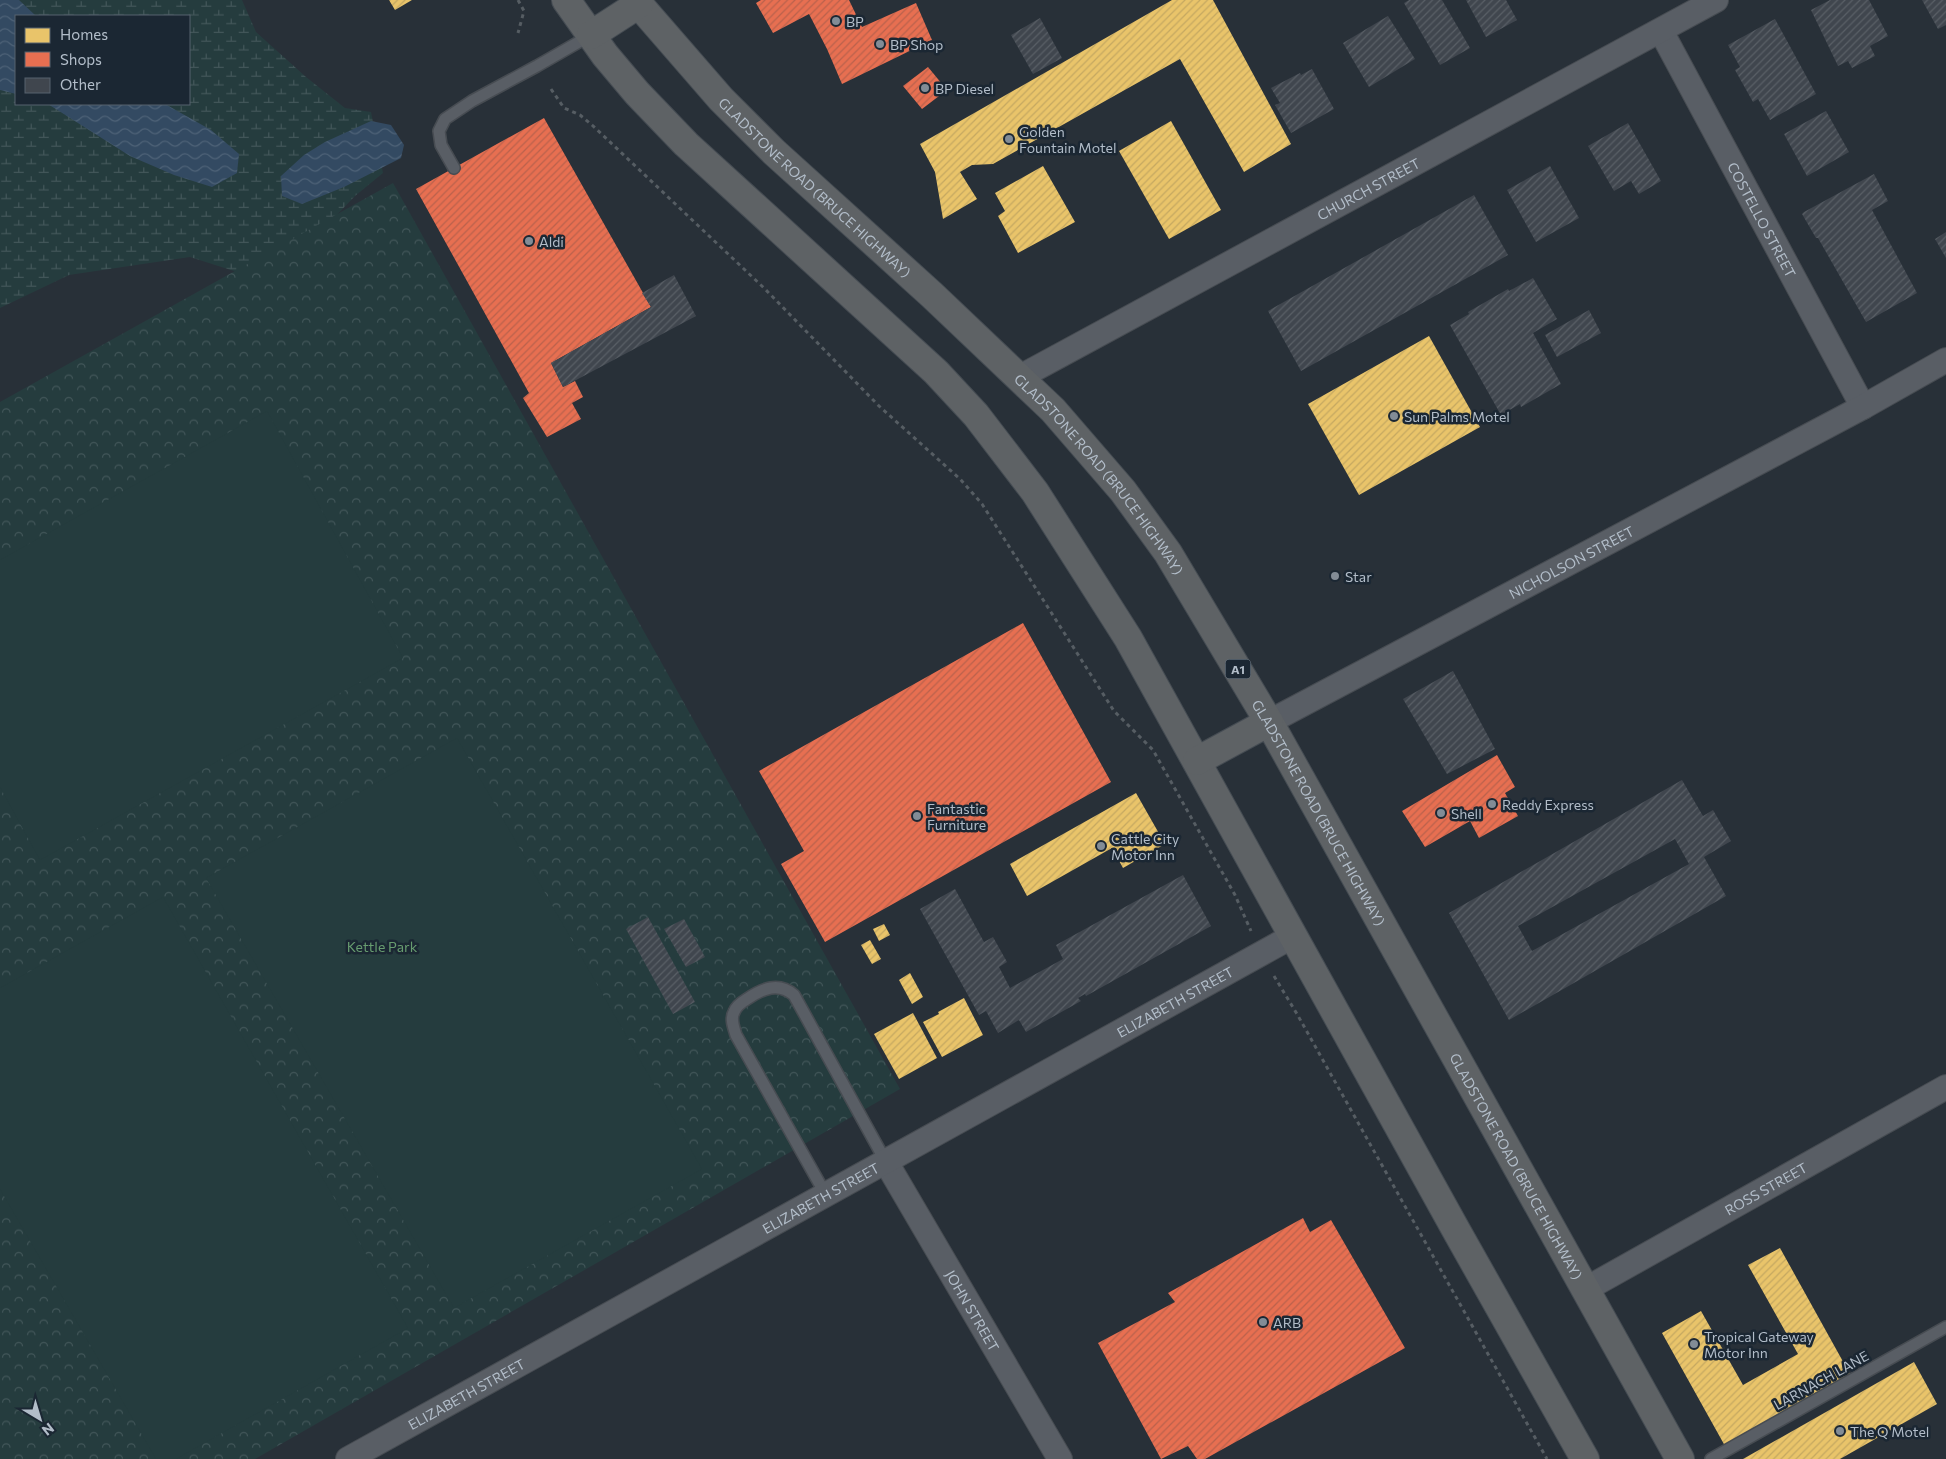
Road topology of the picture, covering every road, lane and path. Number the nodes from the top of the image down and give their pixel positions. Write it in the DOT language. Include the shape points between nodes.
graph roads {
  1 [pos="518,0"];
  2 [pos="566,0"];
  3 [pos="1716,0"];
  4 [pos="640,1"];
  5 [pos="1662,31"];
  6 [pos="518,33"];
  7 [pos="591,35"];
  8 [pos="550,89"];
  9 [pos="454,168"];
  10 [pos="1946,360"];
  11 [pos="1020,377"];
  12 [pos="1863,407"];
  13 [pos="1269,722"];
  14 [pos="1197,761"];
  15 [pos="1293,936"];
  16 [pos="1260,954"];
  17 [pos="1946,1087"];
  18 [pos="886,1162"];
  19 [pos="826,1195"];
  20 [pos="1586,1289"];
  21 [pos="1946,1327"];
  22 [pos="348,1459"];
  23 [pos="1060,1459"];
  24 [pos="1547,1459"];
  25 [pos="1585,1459"];
  26 [pos="1680,1459"];
  27 [pos="1711,1459"];
  1 -- 6 [label="path" via="524,11"];
  2 -- 7 [label="highway"];
  3 -- 5 [label="street, CHURCH STREET"];
  4 -- 7 [label="highway"];
  4 -- 11 [label="highway, GLADSTONE ROAD (BRUCE HIGHWAY) / A1" via="722,99 774,152"];
  5 -- 11 [label="street, CHURCH STREET"];
  5 -- 12 [label="street, COSTELLO STREET"];
  7 -- 9 [label="lane" via="445,119 439,131"];
  7 -- 14 [label="highway" via="628,83 686,144 913,349 976,415 1034,492 1123,630"];
  8 -- 16 [label="path" via="564,108 592,125 764,288 879,406 960,479 982,504 1114,711 1153,750 1235,895"];
  10 -- 12 [label="street, NICHOLSON STREET"];
  11 -- 13 [label="highway, GLADSTONE ROAD (BRUCE HIGHWAY) / A1" via="1123,491 1168,553"];
  12 -- 13 [label="street, NICHOLSON STREET"];
  13 -- 14 [label="highway, NICHOLSON STREET"];
  13 -- 20 [label="highway, GLADSTONE ROAD (BRUCE HIGHWAY) / A1"];
  14 -- 15 [label="highway"];
  15 -- 16 [label="street, ELIZABETH STREET"];
  15 -- 25 [label="highway"];
  16 -- 18 [label="street, ELIZABETH STREET"];
  16 -- 24 [label="path" via="1298,1014"];
  17 -- 20 [label="street, ROSS STREET"];
  18 -- 19 [label="street, ELIZABETH STREET"];
  18 -- 19 [label="lane" via="799,1002 788,990 780,988 770,987 754,994 738,1005 732,1014 736,1036"];
  18 -- 23 [label="street, JOHN STREET"];
  19 -- 22 [label="street, ELIZABETH STREET"];
  20 -- 26 [label="highway, GLADSTONE ROAD (BRUCE HIGHWAY) / A1"];
  21 -- 27 [label="lane, LARNACH LANE"];
}
